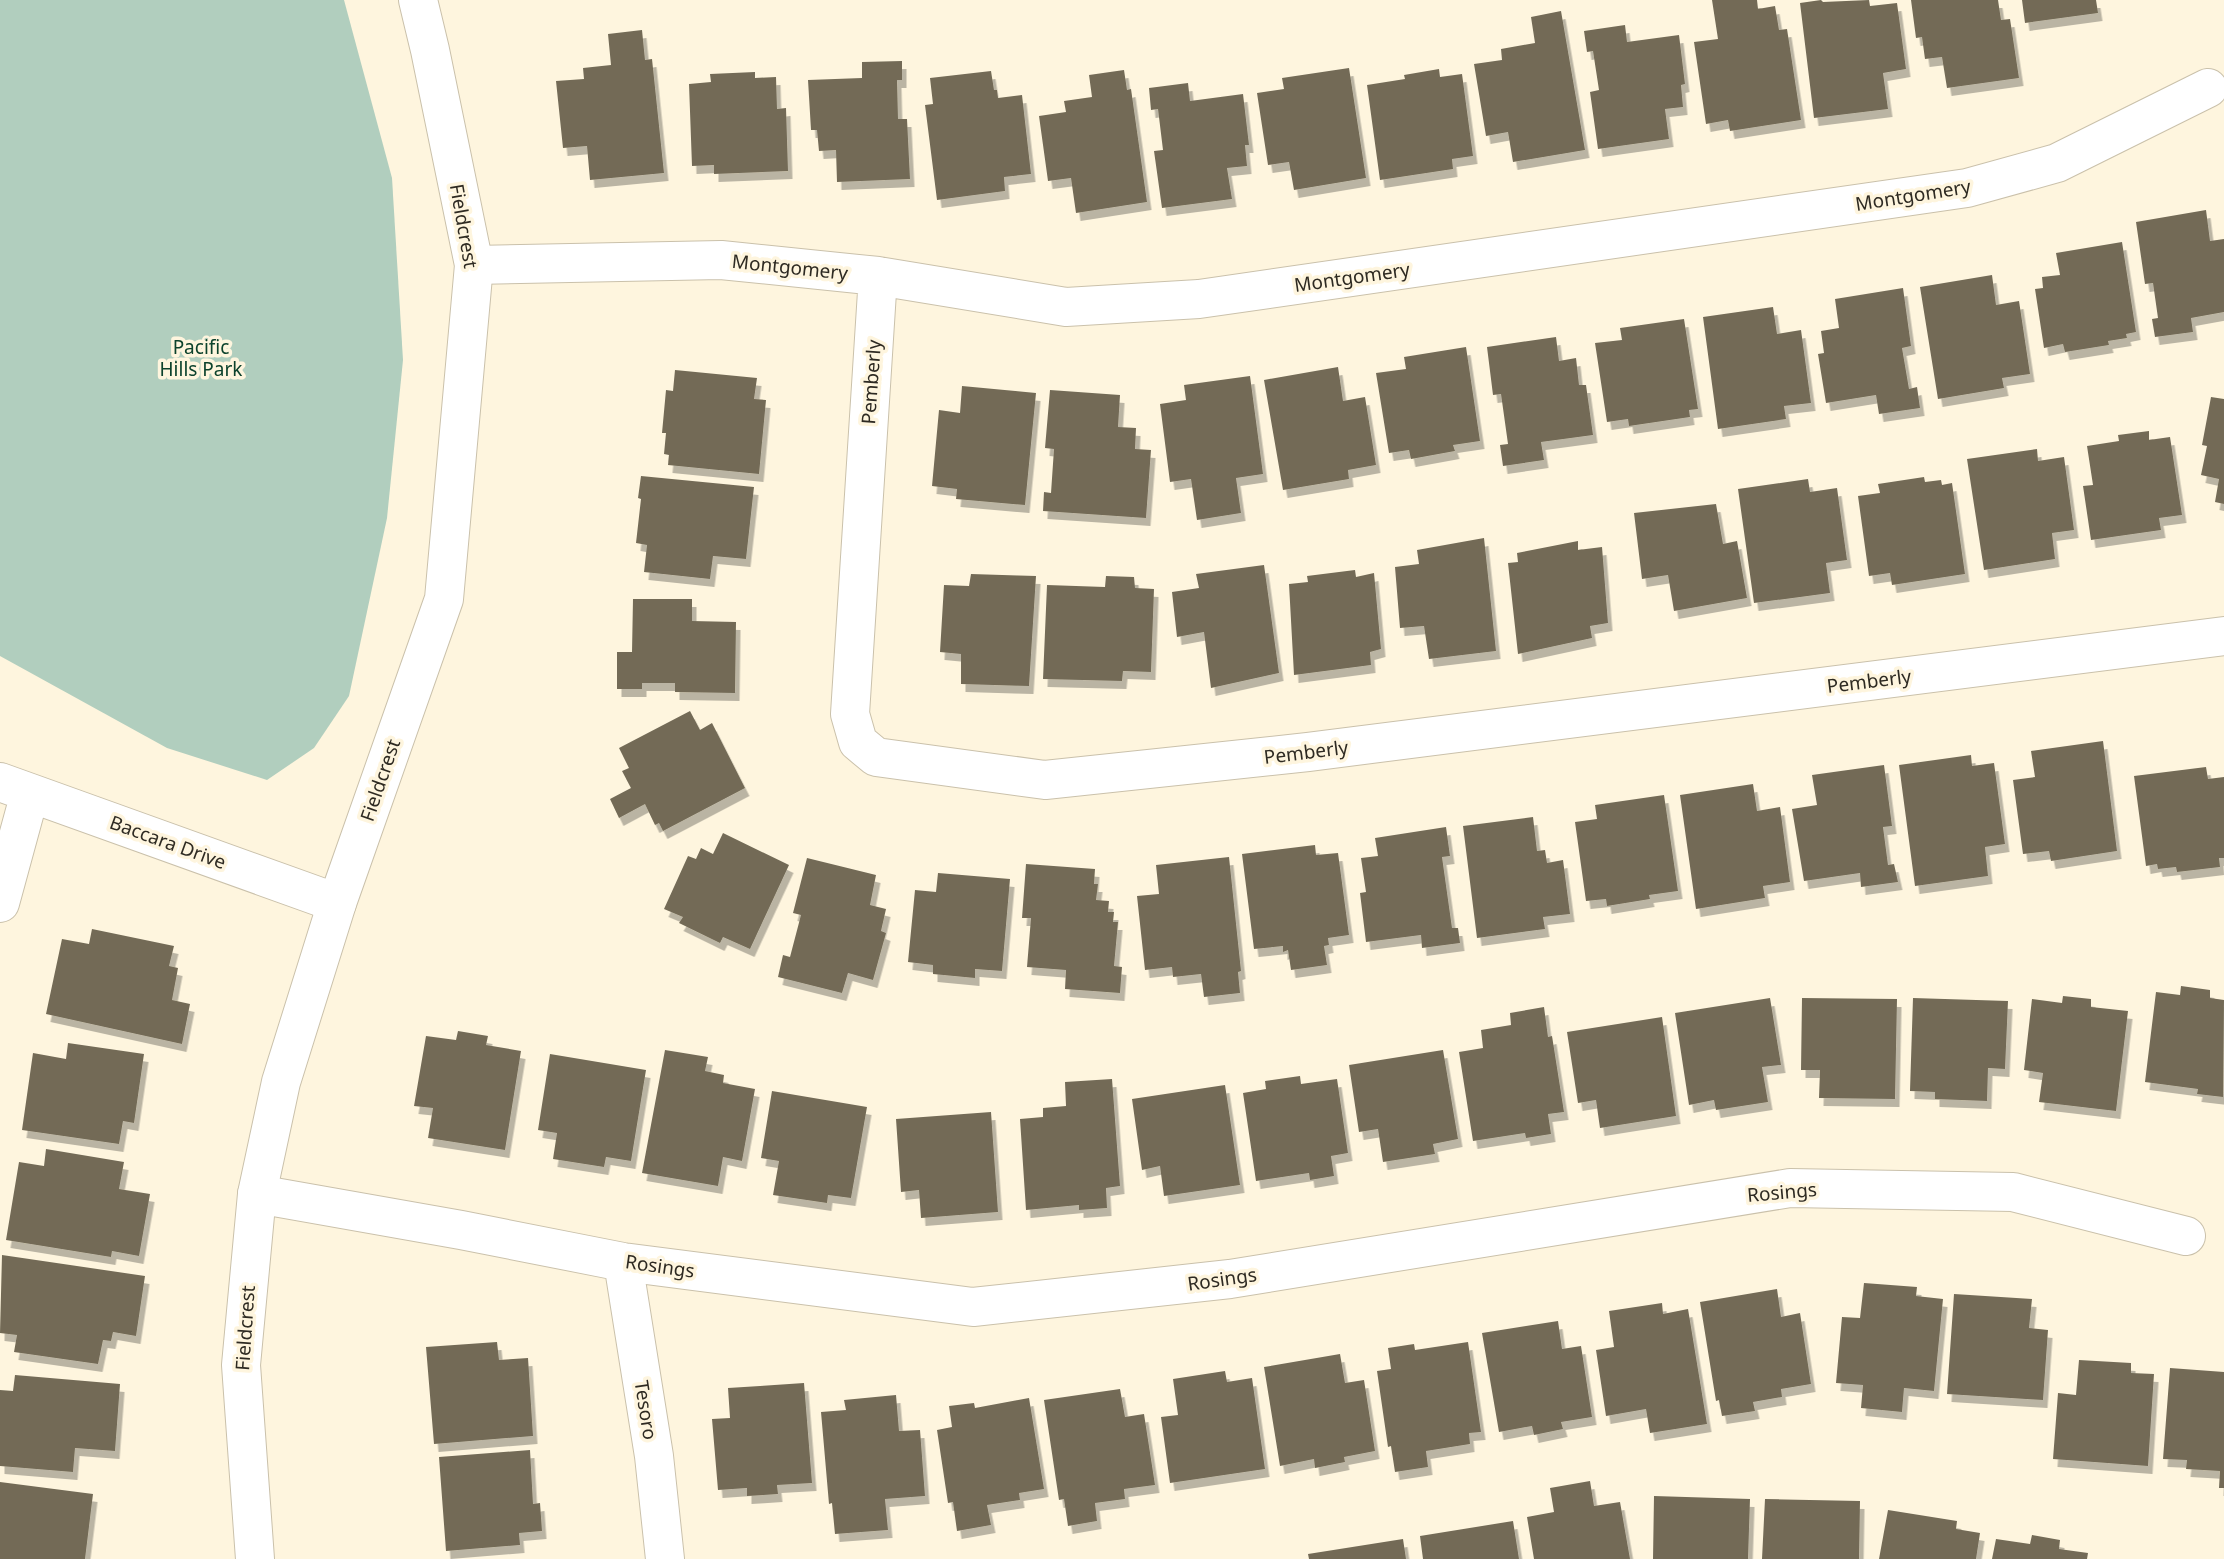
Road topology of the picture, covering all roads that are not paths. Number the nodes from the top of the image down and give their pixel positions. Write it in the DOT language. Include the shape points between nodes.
graph roads {
  1 [pos="418,0"];
  2 [pos="2208,88"];
  3 [pos="474,265"];
  4 [pos="878,276"];
  5 [pos="2224,635"];
  6 [pos="15,787"];
  7 [pos="0,903"];
  8 [pos="337,903"];
  9 [pos="257,1194"];
  10 [pos="2186,1236"];
  11 [pos="623,1262"];
  12 [pos="255,1559"];
  13 [pos="665,1559"];
  1 -- 3 [label="street, Fieldcrest"];
  2 -- 4 [label="street, Montgomery" via="2057,163 1967,188 1199,299 1066,307"];
  3 -- 4 [label="street, Montgomery" via="721,260"];
  3 -- 8 [label="street, Fieldcrest" via="444,599"];
  4 -- 5 [label="street, Pemberly" via="850,714 859,742 876,757 1045,780 1308,752"];
  6 -- 7 [label="street"];
  6 -- 8 [label="street, Baccara Drive"];
  8 -- 9 [label="street, Fieldcrest" via="281,1082"];
  9 -- 11 [label="street, Rosings"];
  9 -- 12 [label="street, Fieldcrest" via="241,1364"];
  10 -- 11 [label="street, Rosings" via="2013,1192 1790,1188 1230,1279 973,1307"];
  11 -- 13 [label="street, Tesoro" via="654,1455"];
}
